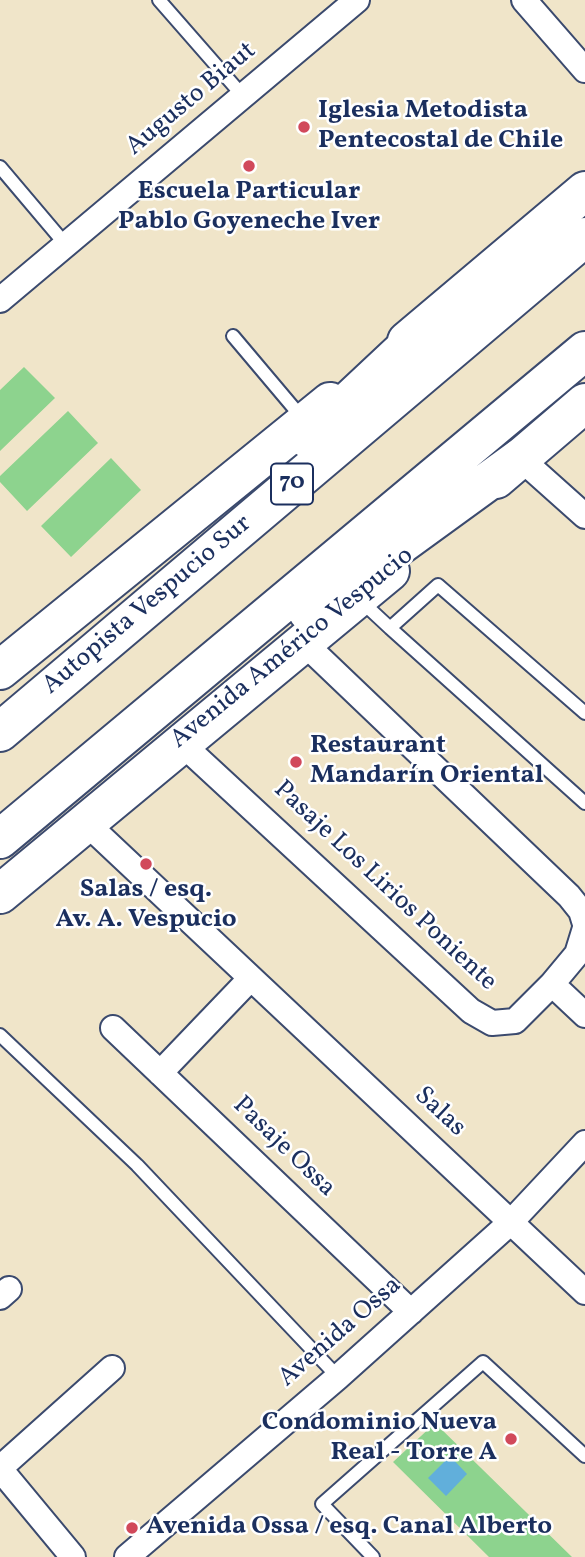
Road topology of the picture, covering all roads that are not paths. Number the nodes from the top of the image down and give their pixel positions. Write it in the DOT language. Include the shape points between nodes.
graph roads {
  1 [pos="159,0"];
  2 [pos="357,0"];
  3 [pos="524,0"];
  4 [pos="585,69"];
  5 [pos="243,96"];
  6 [pos="0,167"];
  7 [pos="585,191"];
  8 [pos="585,237"];
  9 [pos="66,245"];
  10 [pos="0,300"];
  11 [pos="434,321"];
  12 [pos="233,336"];
  13 [pos="585,351"];
  14 [pos="585,404"];
  15 [pos="306,421"];
  16 [pos="520,458"];
  17 [pos="585,516"];
  18 [pos="358,599"];
  19 [pos="390,628"];
  20 [pos="305,644"];
  21 [pos="0,670"];
  22 [pos="585,713"];
  23 [pos="0,731"];
  24 [pos="180,742"];
  25 [pos="585,803"];
  26 [pos="84,821"];
  27 [pos="13,828"];
  28 [pos="0,894"];
  29 [pos="585,926"];
  30 [pos="251,978"];
  31 [pos="552,984"];
  32 [pos="585,1015"];
  33 [pos="113,1028"];
  34 [pos="0,1035"];
  35 [pos="160,1073"];
  36 [pos="585,1143"];
  37 [pos="511,1222"];
  38 [pos="585,1292"];
  39 [pos="411,1312"];
  40 [pos="112,1368"];
  41 [pos="338,1377"];
  42 [pos="585,1456"];
  43 [pos="0,1469"];
  44 [pos="74,1557"];
  45 [pos="127,1557"];
  46 [pos="373,1557"];
  1 -- 5 [label="lane"];
  2 -- 5 [label="street, Augusto Biaut"];
  3 -- 4 [label="street"];
  5 -- 9 [label="street, Augusto Biaut"];
  6 -- 9 [label="lane"];
  7 -- 11 [label="main road"];
  8 -- 23 [label="main road, Autopista Vespucio Sur / 70"];
  9 -- 10 [label="street, Augusto Biaut"];
  11 -- 15 [label="main road"];
  11 -- 23 [label="main road"];
  12 -- 15 [label="lane"];
  13 -- 27 [label="main road"];
  14 -- 16 [label="main road, Avenida Américo Vespucio"];
  15 -- 21 [label="main road"];
  16 -- 17 [label="street"];
  16 -- 18 [label="main road, Avenida Américo Vespucio"];
  16 -- 27 [label="main road"];
  18 -- 19 [label="lane"];
  18 -- 20 [label="main road, Avenida Américo Vespucio"];
  19 -- 22 [label="lane" via="438,585"];
  19 -- 25 [label="lane"];
  20 -- 24 [label="main road, Avenida Américo Vespucio"];
  20 -- 29 [label="street" via="569,896 581,911"];
  24 -- 26 [label="main road, Avenida Américo Vespucio"];
  24 -- 31 [label="street, Pasaje Los Lirios Poniente" via="481,1018 492,1023 515,1021"];
  26 -- 28 [label="main road, Avenida Américo Vespucio"];
  26 -- 30 [label="street, Salas"];
  29 -- 31 [label="street" via="577,954"];
  30 -- 35 [label="street"];
  30 -- 37 [label="street, Salas"];
  31 -- 32 [label="street"];
  33 -- 35 [label="street, Pasaje Ossa"];
  34 -- 41 [label="lane" via="137,1165"];
  35 -- 39 [label="street, Pasaje Ossa"];
  36 -- 37 [label="street, Avenida Ossa"];
  37 -- 38 [label="street, Salas"];
  37 -- 39 [label="street, Avenida Ossa"];
  39 -- 41 [label="street, Avenida Ossa"];
  40 -- 43 [label="street"];
  41 -- 45 [label="street, Avenida Ossa"];
  42 -- 46 [label="lane" via="483,1362 322,1504"];
  43 -- 44 [label="street"];
}
